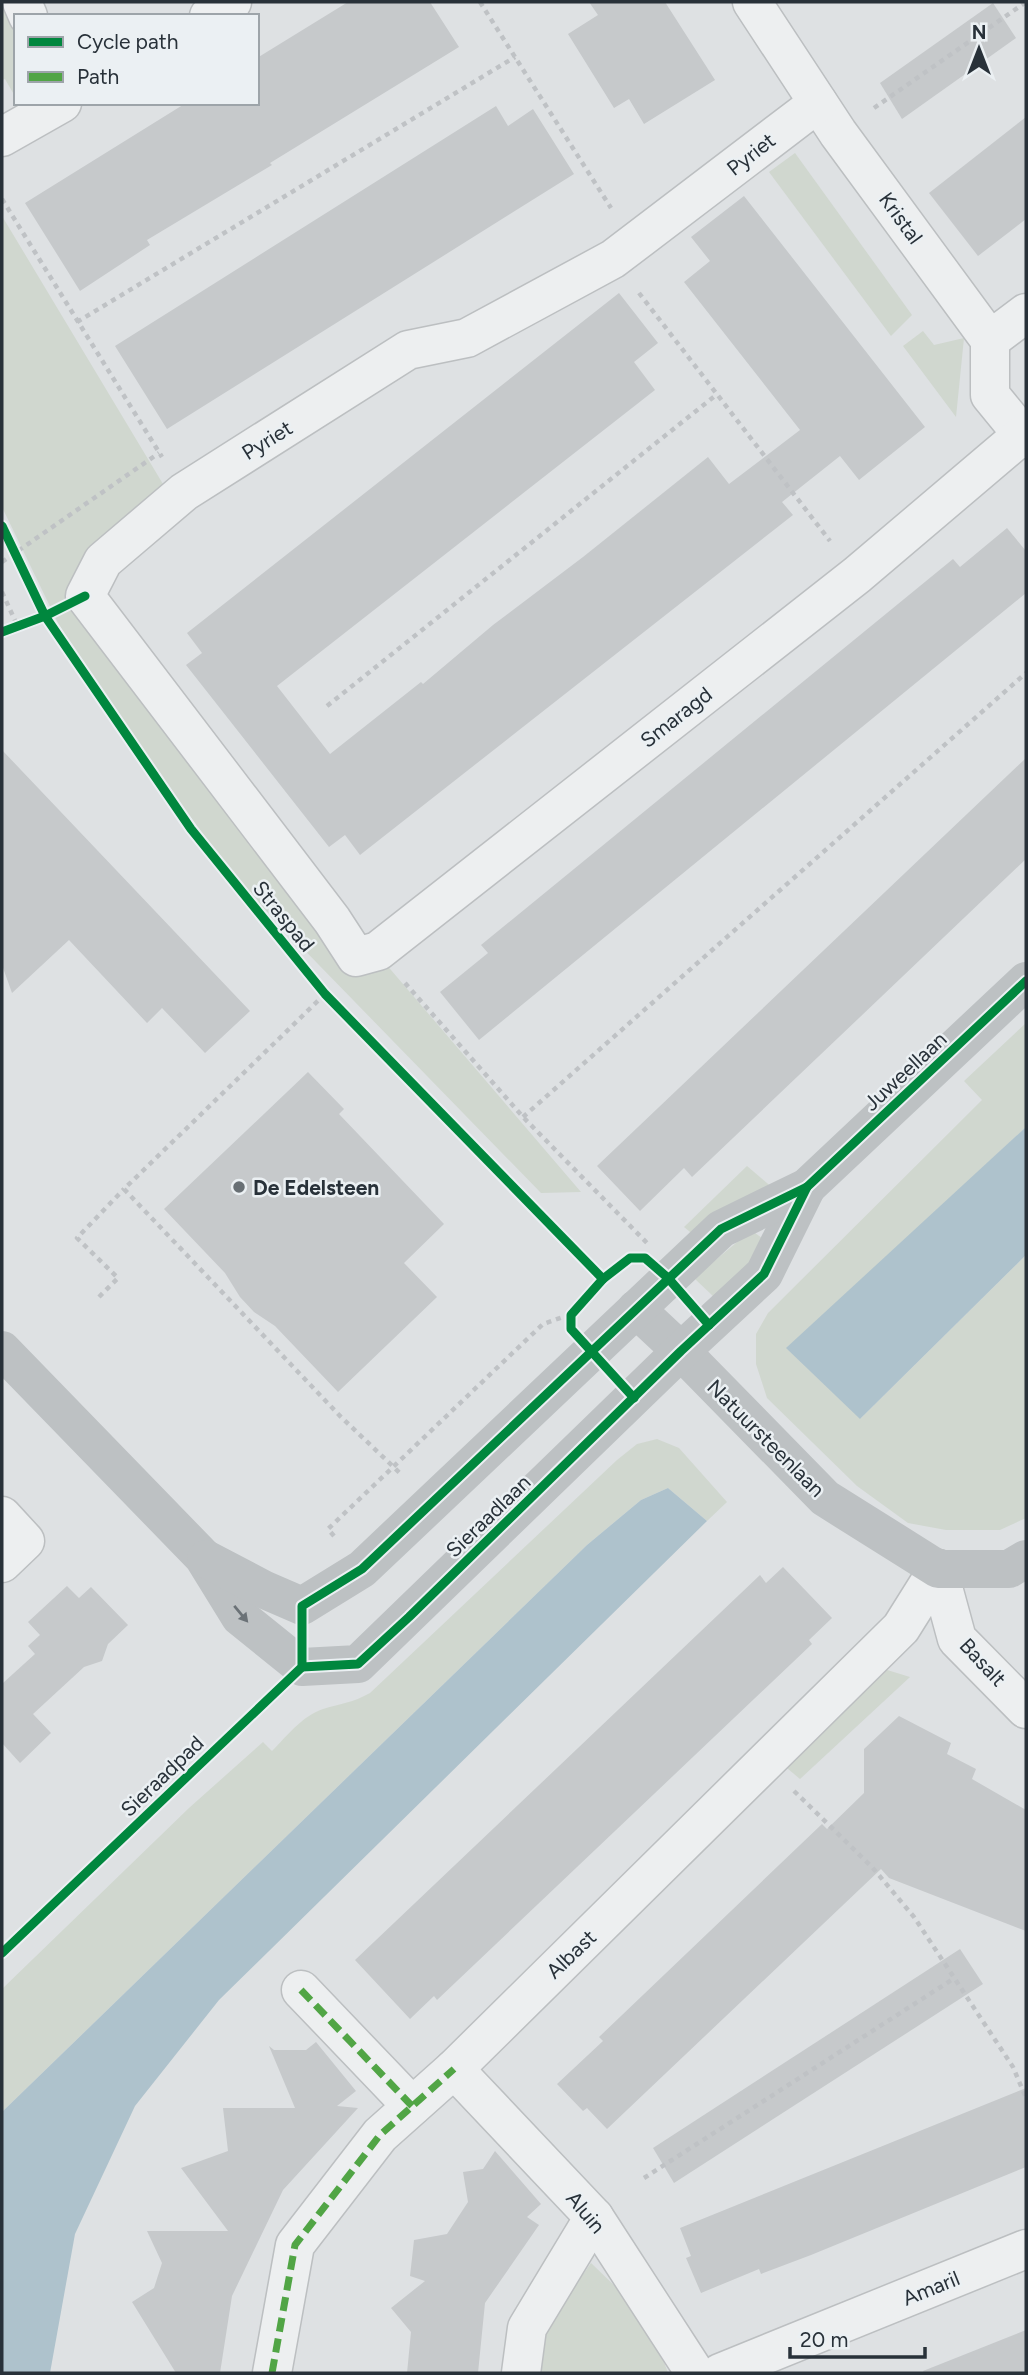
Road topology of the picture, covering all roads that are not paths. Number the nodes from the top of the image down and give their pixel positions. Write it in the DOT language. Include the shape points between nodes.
graph roads {
  1 [pos="232,2"];
  2 [pos="752,2"];
  3 [pos="212,14"];
  4 [pos="58,105"];
  5 [pos="828,118"];
  6 [pos="2,136"];
  7 [pos="1026,313"];
  8 [pos="990,340"];
  9 [pos="1024,437"];
  10 [pos="367,954"];
  11 [pos="1026,981"];
  12 [pos="807,1187"];
  13 [pos="636,1309"];
  14 [pos="2,1350"];
  15 [pos="681,1351"];
  16 [pos="2,1516"];
  17 [pos="203,1557"];
  18 [pos="1026,1559"];
  19 [pos="2,1563"];
  20 [pos="938,1569"];
  21 [pos="1026,1709"];
  22 [pos="301,1990"];
  23 [pos="454,2069"];
  24 [pos="412,2106"];
  25 [pos="594,2217"];
  26 [pos="1026,2249"];
  27 [pos="272,2373"];
  28 [pos="521,2373"];
  29 [pos="695,2373"];
  30 [pos="720,2373"];
  1 -- 3 [label="street"];
  2 -- 5 [label="street, Kristal"];
  4 -- 6 [label="street"];
  5 -- 8 [label="street, Kristal"];
  5 -- 10 [label="street, Pyriet" via="624,251 467,338 408,350 184,492 103,561 85,596 332,920"];
  7 -- 8 [label="street"];
  8 -- 9 [label="street" via="990,395"];
  9 -- 10 [label="street, Smaragd" via="857,575"];
  11 -- 12 [label="street, Juweellaan"];
  12 -- 13 [label="street, Juweellaan" via="722,1228"];
  12 -- 15 [label="street, Juweellaan" via="764,1274"];
  13 -- 15 [label="street, Natuursteenlaan"];
  13 -- 17 [label="street, Sieraadlaan" via="362,1569 302,1606"];
  14 -- 17 [label="street, Sieraadlaan"];
  17 -- 15 [label="street, Sieraadlaan, one-way" via="240,1616 302,1667 358,1664"];
  15 -- 20 [label="street, Natuursteenlaan" via="825,1498"];
  16 -- 19 [label="street" via="25,1541"];
  18 -- 20 [label="street" via="1009,1569"];
  20 -- 21 [label="street, Basalt" via="957,1639"];
  20 -- 23 [label="street, Albast" via="901,1629"];
  22 -- 24 [label="street"];
  23 -- 24 [label="street, Albast"];
  23 -- 25 [label="street, Aluin"];
  24 -- 27 [label="street, Albast" via="380,2135 295,2245"];
  25 -- 28 [label="street" via="527,2328"];
  25 -- 29 [label="street, Aluin"];
  26 -- 30 [label="street, Amaril"];
}
